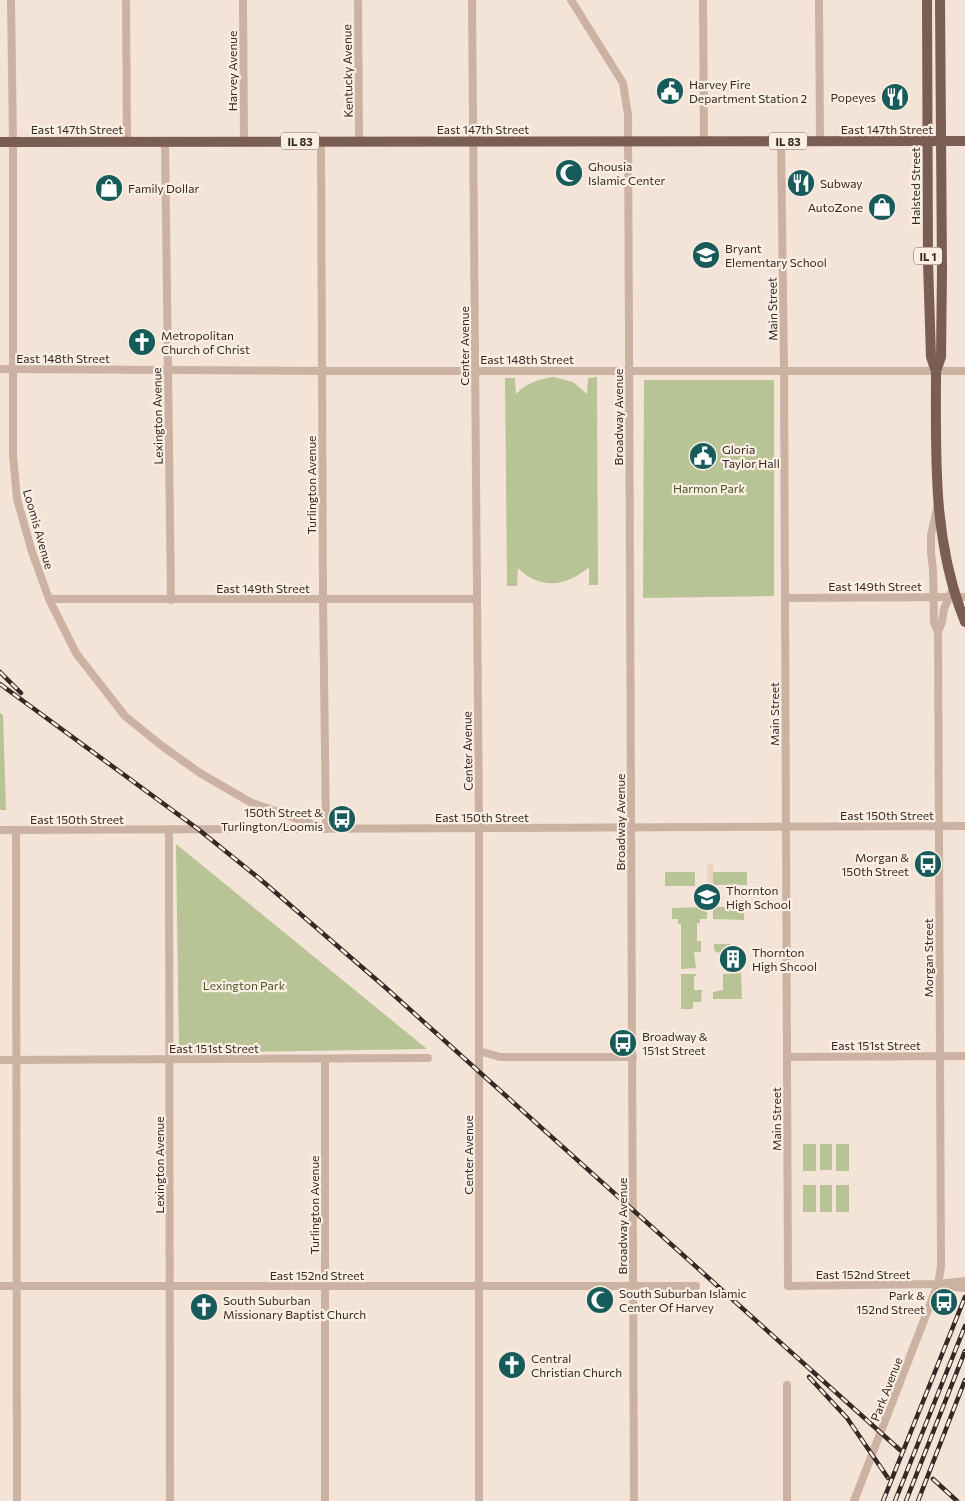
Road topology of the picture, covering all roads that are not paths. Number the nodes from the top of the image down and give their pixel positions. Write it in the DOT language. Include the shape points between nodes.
graph roads {
  1 [pos="11,0"];
  2 [pos="126,0"];
  3 [pos="243,0"];
  4 [pos="358,0"];
  5 [pos="472,0"];
  6 [pos="571,0"];
  7 [pos="703,0"];
  8 [pos="819,0"];
  9 [pos="927,0"];
  10 [pos="940,0"];
  11 [pos="127,141"];
  12 [pos="165,141"];
  13 [pos="244,141"];
  14 [pos="321,141"];
  15 [pos="359,141"];
  16 [pos="473,141"];
  17 [pos="927,141"];
  18 [pos="941,141"];
  19 [pos="965,141"];
  20 [pos="0,142"];
  21 [pos="13,142"];
  22 [pos="628,142"];
  23 [pos="704,142"];
  24 [pos="781,142"];
  25 [pos="820,142"];
  26 [pos="0,369"];
  27 [pos="14,369"];
  28 [pos="168,370"];
  29 [pos="629,370"];
  30 [pos="784,370"];
  31 [pos="322,371"];
  32 [pos="475,371"];
  33 [pos="936,371"];
  34 [pos="965,371"];
  35 [pos="937,506"];
  36 [pos="956,595"];
  37 [pos="785,598"];
  38 [pos="933,598"];
  39 [pos="49,599"];
  40 [pos="323,599"];
  41 [pos="171,600"];
  42 [pos="477,600"];
  43 [pos="965,622"];
  44 [pos="938,632"];
  45 [pos="786,826"];
  46 [pos="938,826"];
  47 [pos="965,826"];
  48 [pos="632,827"];
  49 [pos="169,829"];
  50 [pos="326,829"];
  51 [pos="479,829"];
  52 [pos="0,830"];
  53 [pos="16,830"];
  54 [pos="479,1051"];
  55 [pos="939,1056"];
  56 [pos="965,1056"];
  57 [pos="633,1057"];
  58 [pos="787,1057"];
  59 [pos="428,1058"];
  60 [pos="170,1059"];
  61 [pos="325,1059"];
  62 [pos="0,1060"];
  63 [pos="16,1060"];
  64 [pos="938,1284"];
  65 [pos="964,1284"];
  66 [pos="0,1286"];
  67 [pos="16,1286"];
  68 [pos="170,1286"];
  69 [pos="325,1286"];
  70 [pos="479,1286"];
  71 [pos="633,1286"];
  72 [pos="696,1286"];
  73 [pos="788,1286"];
  74 [pos="787,1385"];
  75 [pos="17,1501"];
  76 [pos="170,1501"];
  77 [pos="325,1501"];
  78 [pos="480,1501"];
  79 [pos="634,1501"];
  80 [pos="787,1501"];
  81 [pos="854,1501"];
  1 -- 21 [label="street, Loomis Avenue"];
  2 -- 11 [label="street"];
  3 -- 13 [label="street, Harvey Avenue"];
  4 -- 15 [label="street, Kentucky Avenue"];
  5 -- 16 [label="street, Center Avenue"];
  6 -- 22 [label="street, Broadway Avenue" via="623,84"];
  7 -- 23 [label="street"];
  8 -- 25 [label="street"];
  9 -- 17 [label="main road, Halsted Street / IL 1"];
  10 -- 18 [label="main road, Halsted Street / IL 1"];
  11 -- 12 [label="main road, East 147th Street / IL 83"];
  11 -- 21 [label="main road, East 147th Street / IL 83"];
  12 -- 13 [label="main road, East 147th Street / IL 83"];
  12 -- 28 [label="street, Lexington Avenue"];
  13 -- 14 [label="main road, East 147th Street / IL 83"];
  14 -- 15 [label="main road, East 147th Street / IL 83"];
  14 -- 31 [label="street, Turlington Avenue"];
  15 -- 16 [label="main road, East 147th Street / IL 83"];
  16 -- 22 [label="main road, East 147th Street / IL 83"];
  16 -- 32 [label="street, Center Avenue"];
  17 -- 18 [label="main road, East 147th Street / IL 83"];
  17 -- 25 [label="main road, East 147th Street / IL 83"];
  17 -- 33 [label="main road, Halsted Street / IL 1" via="930,340"];
  18 -- 19 [label="main road, East 147th Street / IL 83"];
  18 -- 33 [label="main road, Halsted Street / IL 1" via="942,270 940,357"];
  20 -- 21 [label="main road, East 147th Street / IL 83"];
  21 -- 27 [label="street, Loomis Avenue"];
  22 -- 23 [label="main road, East 147th Street / IL 83"];
  22 -- 29 [label="street, Broadway Avenue"];
  23 -- 24 [label="main road, East 147th Street / IL 83"];
  24 -- 25 [label="main road, East 147th Street / IL 83"];
  24 -- 30 [label="street, Main Street"];
  26 -- 27 [label="street, East 148th Street"];
  27 -- 28 [label="street, East 148th Street"];
  27 -- 39 [label="street, Loomis Avenue" via="13,455 17,499"];
  28 -- 31 [label="street, East 148th Street"];
  28 -- 41 [label="street, Lexington Avenue"];
  29 -- 30 [label="street, East 148th Street"];
  29 -- 32 [label="street, East 148th Street"];
  29 -- 48 [label="street, Broadway Avenue"];
  30 -- 33 [label="street, East 148th Street"];
  30 -- 37 [label="street, Main Street"];
  31 -- 32 [label="street, East 148th Street"];
  31 -- 40 [label="street, Turlington Avenue"];
  32 -- 42 [label="street, Center Avenue"];
  33 -- 34 [label="street, East 148th Street"];
  33 -- 35 [label="main road, Halsted Street / IL 1"];
  35 -- 36 [label="main road, Halsted Street / IL 1" via="943,548"];
  35 -- 38 [label="street, Morgan Street" via="931,535"];
  36 -- 38 [label="street, East 149th Street"];
  36 -- 43 [label="main road, Halsted Street / IL 1"];
  36 -- 44 [label="street, Morgan Street" via="942,614"];
  37 -- 38 [label="street, East 149th Street"];
  37 -- 45 [label="street, Main Street"];
  38 -- 44 [label="street, Morgan Street" via="934,623"];
  39 -- 41 [label="street, East 149th Street"];
  39 -- 50 [label="street, Loomis Avenue" via="76,652 125,716 200,773 250,802"];
  40 -- 41 [label="street, East 149th Street"];
  40 -- 42 [label="street, East 149th Street"];
  40 -- 50 [label="street, Turlington Avenue"];
  42 -- 51 [label="street, Center Avenue"];
  44 -- 46 [label="street, Morgan Street"];
  45 -- 46 [label="street, East 150th Street"];
  45 -- 48 [label="street, East 150th Street"];
  45 -- 58 [label="street, Main Street"];
  46 -- 47 [label="street, East 150th Street"];
  46 -- 55 [label="street, Morgan Street"];
  48 -- 51 [label="street, East 150th Street"];
  48 -- 57 [label="street, Broadway Avenue"];
  49 -- 50 [label="street, East 150th Street"];
  49 -- 53 [label="street, East 150th Street"];
  49 -- 60 [label="street, Lexington Avenue"];
  50 -- 51 [label="street, East 150th Street"];
  51 -- 54 [label="street, Center Avenue"];
  52 -- 53 [label="street, East 150th Street"];
  53 -- 63 [label="street"];
  54 -- 57 [label="street" via="500,1057"];
  54 -- 70 [label="street, Center Avenue"];
  55 -- 56 [label="street, East 151st Street"];
  55 -- 58 [label="street, East 151st Street"];
  55 -- 64 [label="street, Morgan Street" via="941,1267"];
  57 -- 71 [label="street, Broadway Avenue"];
  58 -- 73 [label="street, Main Street"];
  59 -- 61 [label="street, East 151st Street"];
  60 -- 61 [label="street, East 151st Street"];
  60 -- 63 [label="street, East 151st Street"];
  60 -- 68 [label="street, Lexington Avenue"];
  61 -- 69 [label="street, Turlington Avenue"];
  62 -- 63 [label="street, East 151st Street"];
  63 -- 67 [label="street"];
  64 -- 65 [label="street, East 152nd Street"];
  64 -- 73 [label="street, East 152nd Street"];
  64 -- 81 [label="street, Park Avenue"];
  66 -- 67 [label="street, East 152nd Street"];
  67 -- 68 [label="street, East 152nd Street"];
  67 -- 75 [label="street"];
  68 -- 69 [label="street, East 152nd Street"];
  68 -- 76 [label="street, Lexington Avenue"];
  69 -- 70 [label="street, East 152nd Street"];
  69 -- 77 [label="street, Turlington Avenue"];
  70 -- 71 [label="street, East 152nd Street"];
  70 -- 78 [label="street, Center Avenue"];
  71 -- 72 [label="street, East 152nd Street"];
  71 -- 79 [label="street, Broadway Avenue"];
  74 -- 80 [label="street"];
}
